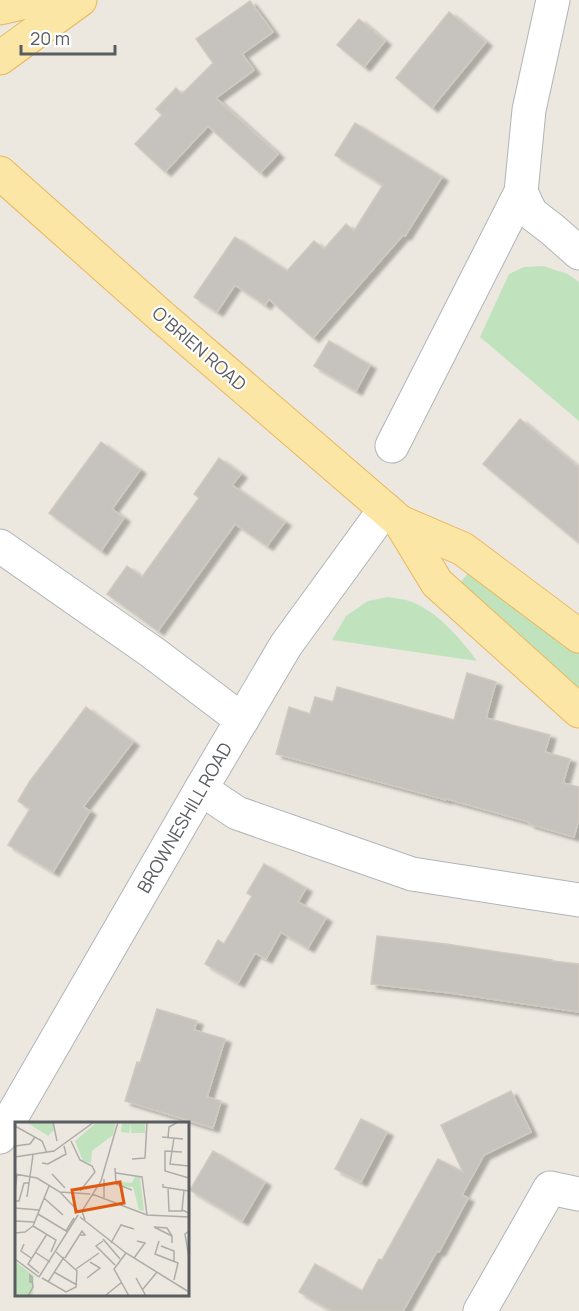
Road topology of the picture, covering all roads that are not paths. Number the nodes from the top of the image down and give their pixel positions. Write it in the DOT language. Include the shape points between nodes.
graph roads {
  1 [pos="35,0"];
  2 [pos="80,0"];
  3 [pos="553,0"];
  4 [pos="0,8"];
  5 [pos="0,58"];
  6 [pos="0,173"];
  7 [pos="521,192"];
  8 [pos="579,253"];
  9 [pos="392,446"];
  10 [pos="393,516"];
  11 [pos="0,546"];
  12 [pos="579,636"];
  13 [pos="579,711"];
  14 [pos="242,720"];
  15 [pos="201,789"];
  16 [pos="579,900"];
  17 [pos="0,1137"];
  18 [pos="579,1194"];
  19 [pos="480,1311"];
  1 -- 4 [label="main road"];
  2 -- 5 [label="main road"];
  3 -- 7 [label="street" via="529,110"];
  6 -- 10 [label="main road, O'BRIEN ROAD"];
  7 -- 8 [label="street" via="531,213"];
  7 -- 9 [label="street"];
  10 -- 12 [label="main road, O'BRIEN ROAD" via="464,549"];
  10 -- 13 [label="main road, O'BRIEN ROAD" via="437,583"];
  10 -- 14 [label="street, BROWNESHILL ROAD" via="286,645"];
  11 -- 14 [label="street" via="153,652"];
  14 -- 15 [label="street, BROWNESHILL ROAD"];
  15 -- 16 [label="street" via="237,813 412,874"];
  15 -- 17 [label="street, BROWNESHILL ROAD"];
  18 -- 19 [label="street" via="550,1188"];
}
